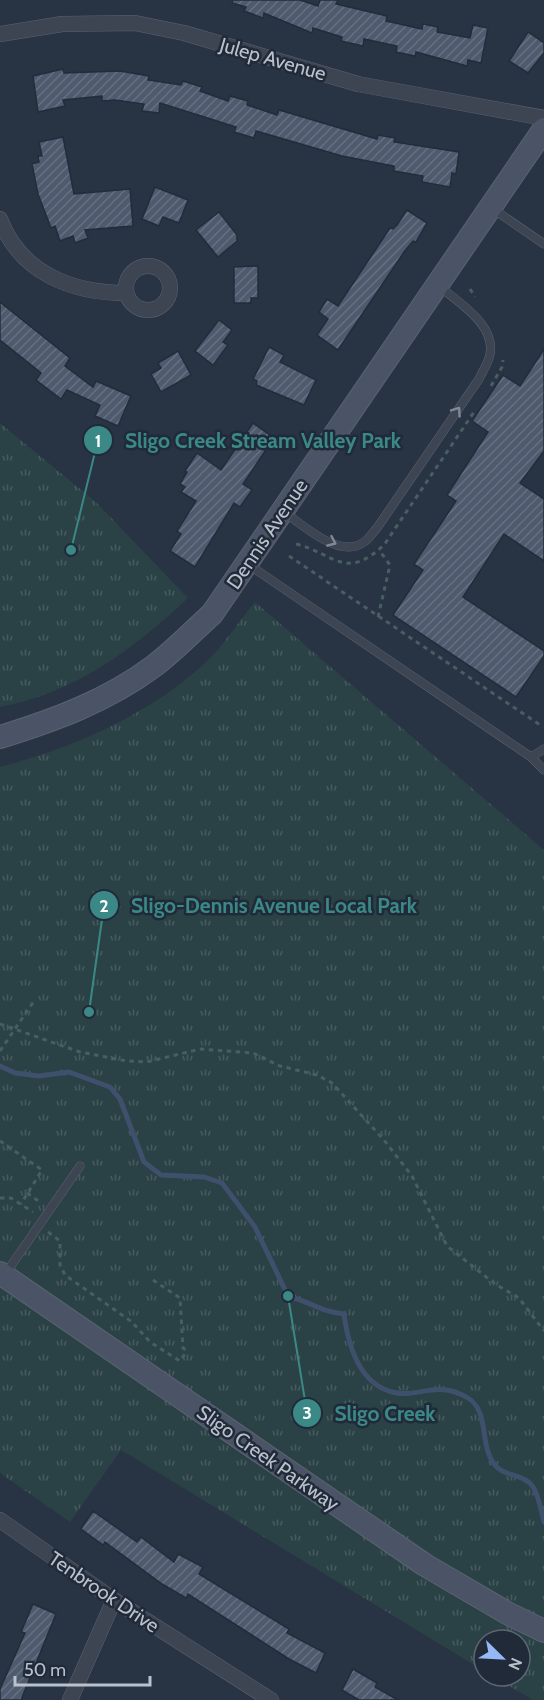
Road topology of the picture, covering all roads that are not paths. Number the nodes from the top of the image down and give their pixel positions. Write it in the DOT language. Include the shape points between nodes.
graph roads {
  1 [pos="0,34"];
  2 [pos="544,118"];
  3 [pos="544,129"];
  4 [pos="491,207"];
  5 [pos="0,219"];
  6 [pos="544,244"];
  7 [pos="438,285"];
  8 [pos="126,293"];
  9 [pos="283,511"];
  10 [pos="247,564"];
  11 [pos="0,737"];
  12 [pos="544,749"];
  13 [pos="531,757"];
  14 [pos="544,770"];
  15 [pos="80,1166"];
  16 [pos="2,1274"];
  17 [pos="0,1520"];
  18 [pos="114,1600"];
  19 [pos="544,1631"];
  20 [pos="70,1700"];
  21 [pos="271,1700"];
  1 -- 2 [label="street, Julep Avenue" via="62,24 135,23 184,33 358,84"];
  3 -- 4 [label="street, Dennis Avenue"];
  4 -- 6 [label="lane"];
  4 -- 7 [label="street, Dennis Avenue"];
  5 -- 8 [label="street" via="17,249 41,273 71,287"];
  7 -- 9 [label="street, Dennis Avenue"];
  9 -- 7 [label="lane, one-way" via="344,547 363,543 479,380 490,353 488,334 476,317"];
  9 -- 10 [label="street, Dennis Avenue"];
  10 -- 11 [label="street, Dennis Avenue" via="212,614 154,666 58,719"];
  10 -- 13 [label="lane"];
  12 -- 13 [label="lane"];
  13 -- 14 [label="lane"];
  15 -- 16 [label="lane"];
  16 -- 19 [label="street, Sligo Creek Parkway" via="425,1565"];
  17 -- 18 [label="street, Tenbrook Drive"];
  18 -- 20 [label="street"];
  18 -- 21 [label="street, Tenbrook Drive"];
}
